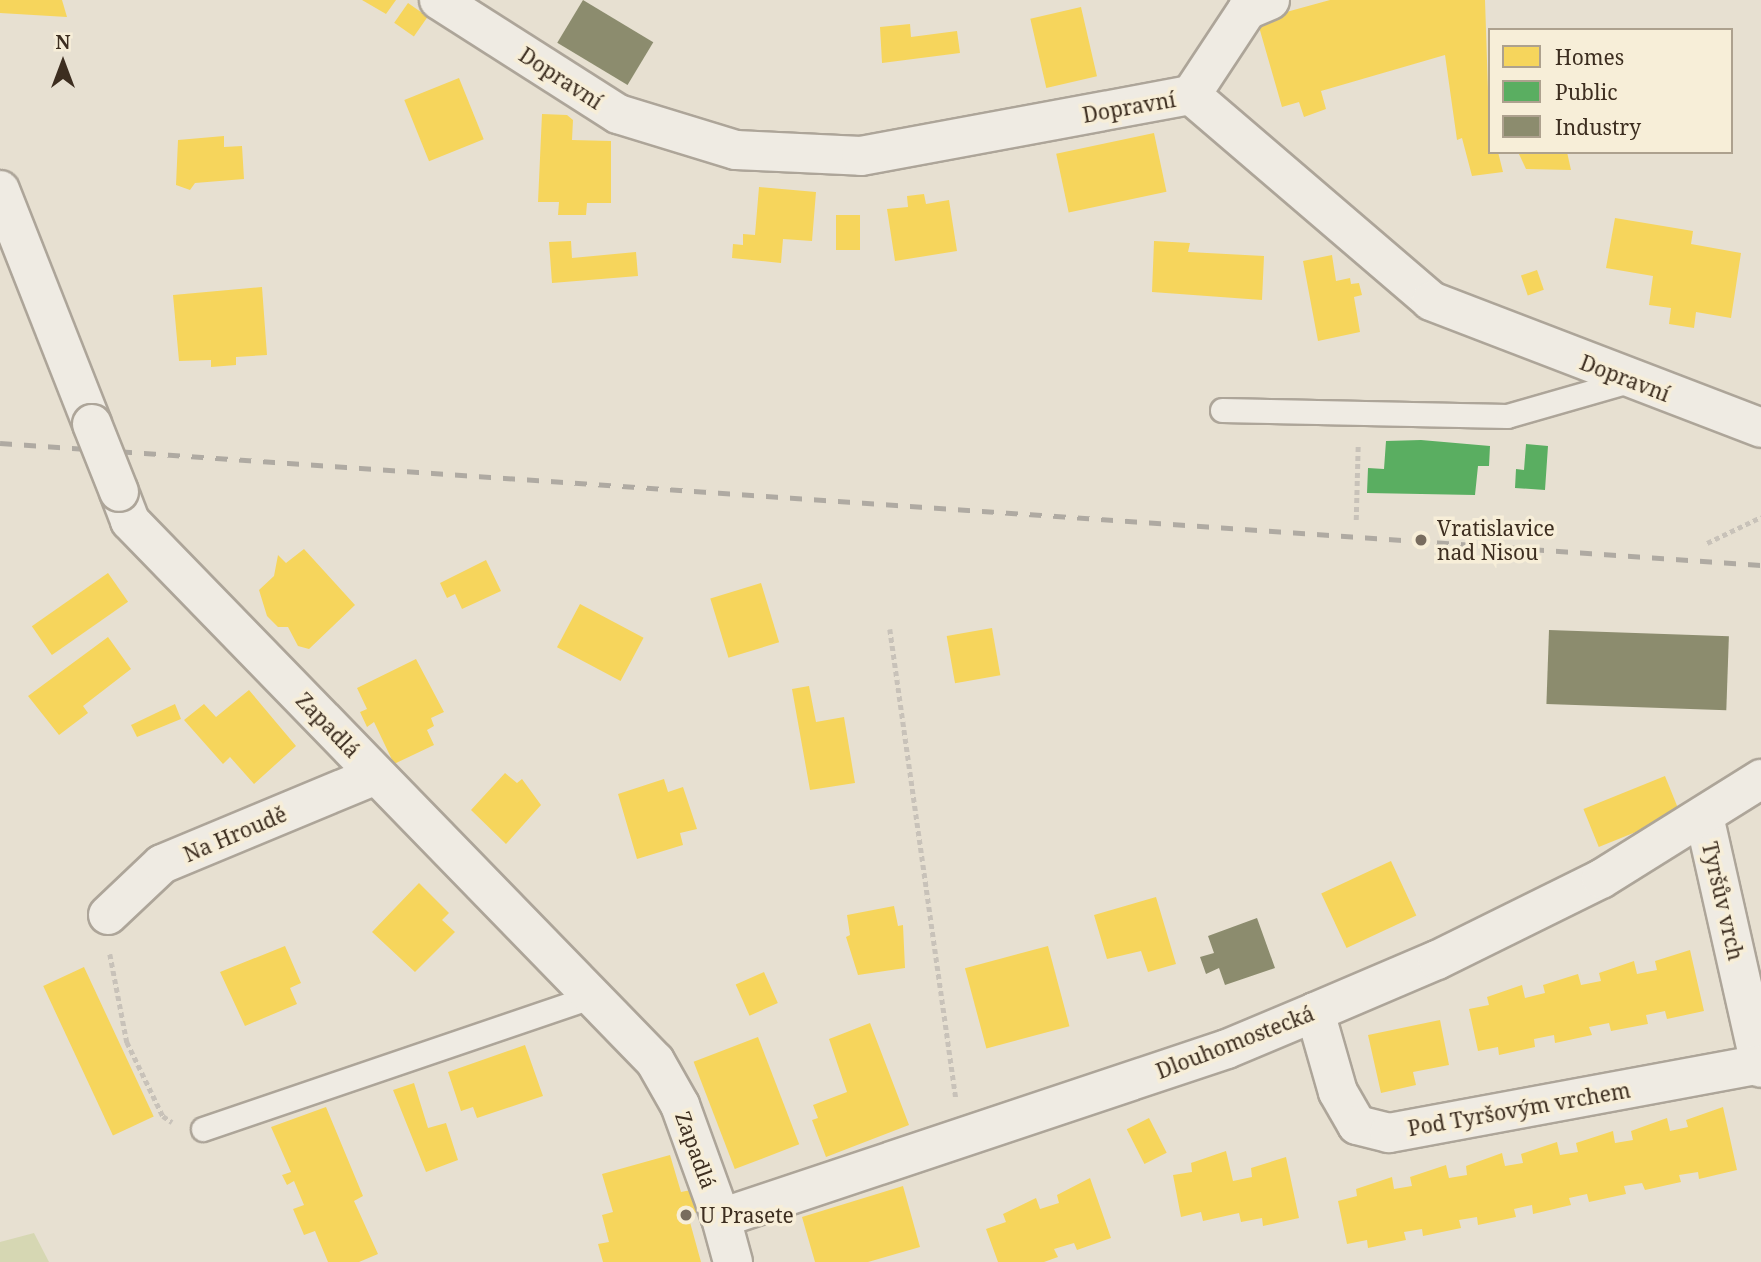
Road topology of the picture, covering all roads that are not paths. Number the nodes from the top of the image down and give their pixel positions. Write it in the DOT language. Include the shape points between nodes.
graph roads {
  1 [pos="439,0"];
  2 [pos="1270,0"];
  3 [pos="1191,95"];
  4 [pos="0,190"];
  5 [pos="1629,381"];
  6 [pos="1222,410"];
  7 [pos="1761,428"];
  8 [pos="376,775"];
  9 [pos="1761,779"];
  10 [pos="1704,816"];
  11 [pos="107,915"];
  12 [pos="594,996"];
  13 [pos="1315,1012"];
  14 [pos="1761,1066"];
  15 [pos="203,1129"];
  16 [pos="721,1218"];
  17 [pos="733,1262"];
  1 -- 3 [label="street, Dopravní" via="618,114 736,150 862,156"];
  2 -- 3 [label="street" via="1247,10"];
  3 -- 5 [label="street, Dopravní" via="1431,301"];
  4 -- 8 [label="street, Zapadlá, bridge" via="130,521"];
  5 -- 6 [label="lane" via="1507,416"];
  5 -- 7 [label="street, Dopravní"];
  8 -- 11 [label="street, Na Hroudě" via="162,864"];
  8 -- 12 [label="street, Zapadlá"];
  9 -- 10 [label="street, Dlouhomostecká"];
  10 -- 13 [label="street, Dlouhomostecká" via="1601,879 1437,960"];
  10 -- 14 [label="street, Tyršův vrch"];
  12 -- 15 [label="lane"];
  12 -- 16 [label="street, Zapadlá" via="656,1060 680,1105"];
  13 -- 14 [label="street, Pod Tyršovým vrchem" via="1338,1092 1357,1125 1389,1133"];
  13 -- 16 [label="street, Dlouhomostecká" via="1227,1049"];
  16 -- 17 [label="street"];
}
